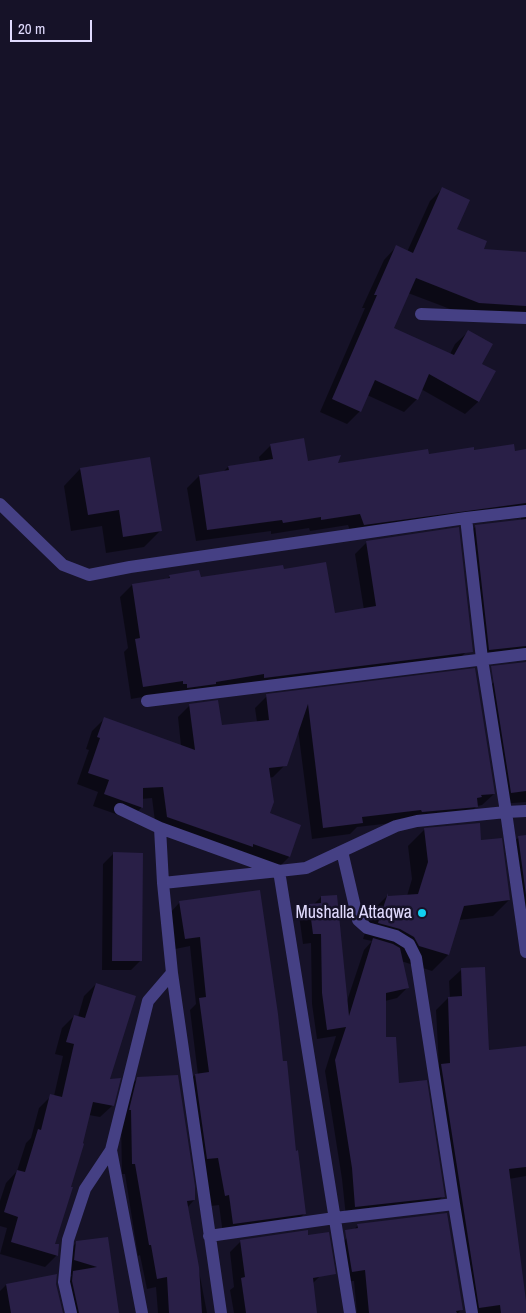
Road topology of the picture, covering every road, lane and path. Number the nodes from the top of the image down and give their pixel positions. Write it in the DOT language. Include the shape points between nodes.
graph roads {
  1 [pos="421,314"];
  2 [pos="526,318"];
  3 [pos="0,504"];
  4 [pos="526,511"];
  5 [pos="466,518"];
  6 [pos="526,654"];
  7 [pos="482,659"];
  8 [pos="147,701"];
  9 [pos="120,809"];
  10 [pos="526,811"];
  11 [pos="506,812"];
  12 [pos="160,828"];
  13 [pos="342,851"];
  14 [pos="278,871"];
  15 [pos="163,883"];
  16 [pos="526,952"];
  17 [pos="172,973"];
  18 [pos="111,1150"];
  19 [pos="454,1204"];
  20 [pos="334,1218"];
  21 [pos="209,1236"];
  22 [pos="71,1313"];
  23 [pos="142,1313"];
  24 [pos="220,1313"];
  25 [pos="350,1313"];
  26 [pos="472,1313"];
  1 -- 2 [label="street"];
  3 -- 5 [label="street" via="62,564 89,575"];
  4 -- 5 [label="street"];
  5 -- 7 [label="street"];
  6 -- 7 [label="street"];
  7 -- 8 [label="street"];
  7 -- 11 [label="street"];
  9 -- 12 [label="street"];
  10 -- 11 [label="street"];
  11 -- 13 [label="street" via="417,821 396,826"];
  11 -- 16 [label="street"];
  12 -- 14 [label="street"];
  12 -- 15 [label="street"];
  13 -- 14 [label="street" via="306,868"];
  13 -- 19 [label="street" via="358,920 366,928 396,936 409,944 416,958"];
  14 -- 15 [label="street"];
  14 -- 20 [label="street"];
  15 -- 17 [label="street"];
  17 -- 18 [label="street" via="148,1001"];
  17 -- 21 [label="street"];
  18 -- 22 [label="street" via="85,1189 68,1240 64,1282"];
  18 -- 23 [label="street"];
  19 -- 20 [label="street"];
  19 -- 26 [label="street"];
  20 -- 21 [label="street"];
  20 -- 25 [label="street"];
  21 -- 24 [label="street"];
}
